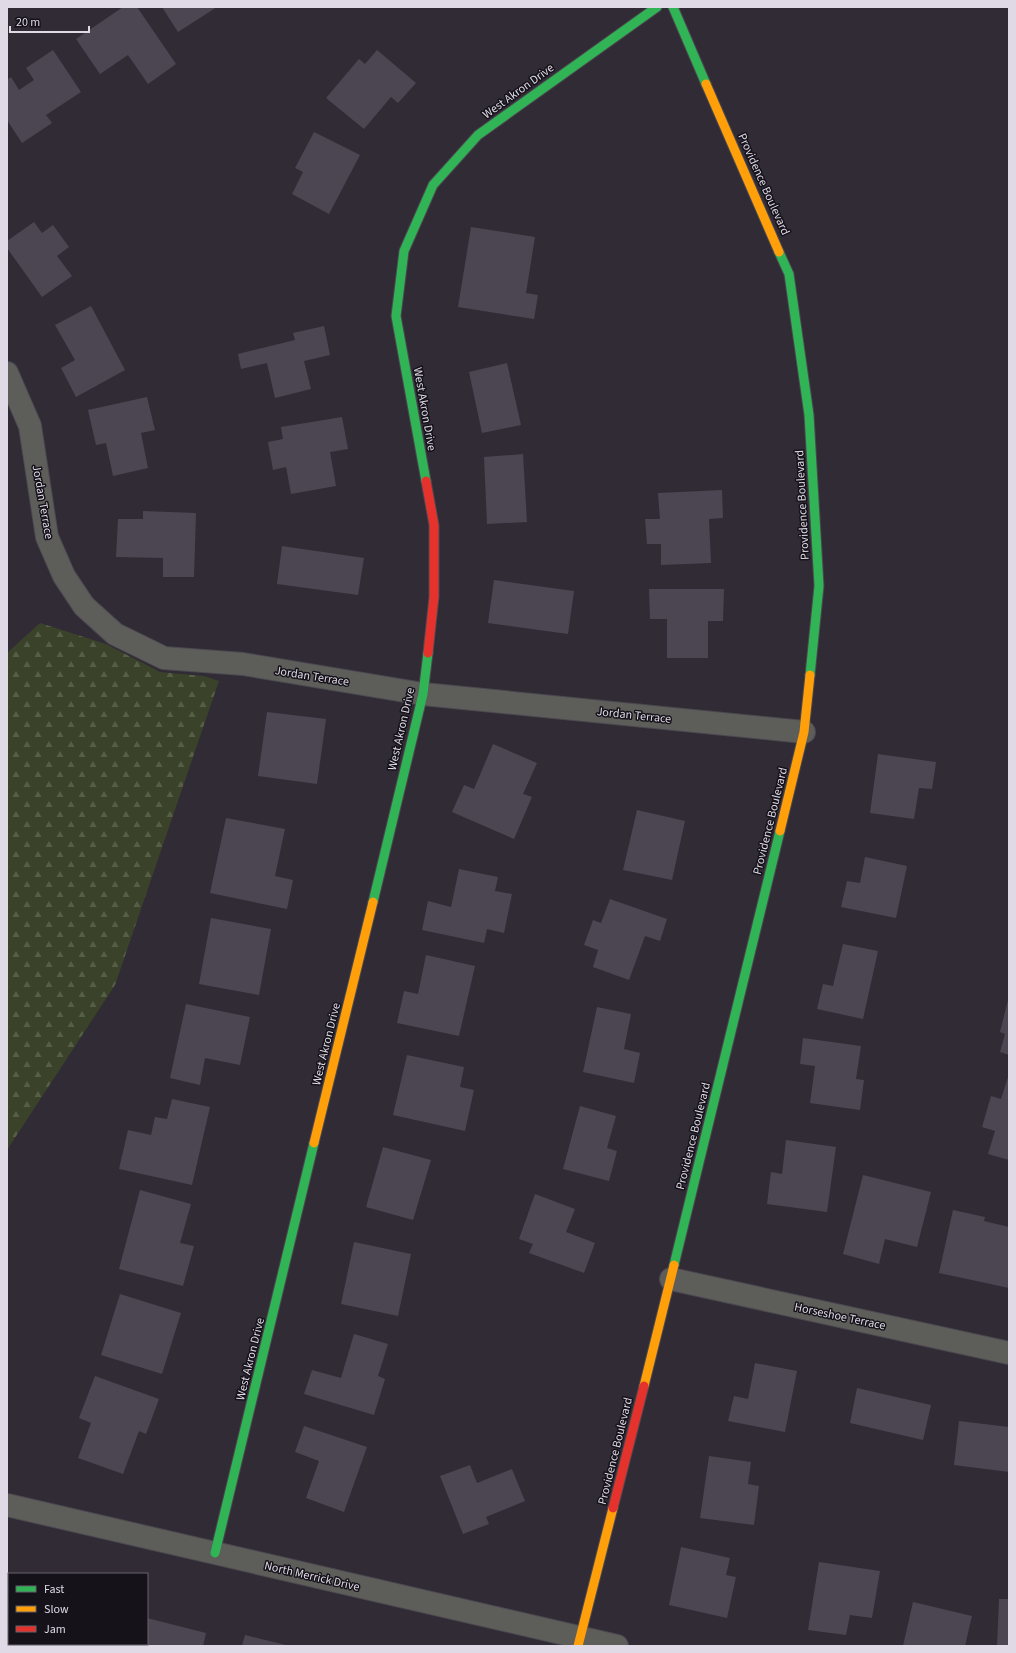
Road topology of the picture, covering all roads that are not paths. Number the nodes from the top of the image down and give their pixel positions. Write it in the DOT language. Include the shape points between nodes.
graph roads {
  1 [pos="657,7"];
  2 [pos="673,7"];
  3 [pos="7,373"];
  4 [pos="422,694"];
  5 [pos="804,732"];
  6 [pos="671,1279"];
  7 [pos="1009,1354"];
  8 [pos="7,1505"];
  9 [pos="216,1553"];
  10 [pos="579,1642"];
  11 [pos="617,1646"];
  1 -- 4 [label="street, West Akron Drive" via="478,135 433,185 404,250 396,316 434,525 434,597"];
  2 -- 5 [label="street, Providence Boulevard" via="790,274 808,415 819,586"];
  3 -- 4 [label="street, Jordan Terrace" via="30,426 47,538 64,576 84,606 115,634 164,658 244,664"];
  4 -- 5 [label="street, Jordan Terrace"];
  4 -- 9 [label="street, West Akron Drive"];
  5 -- 6 [label="street, Providence Boulevard"];
  6 -- 7 [label="street, Horseshoe Terrace"];
  6 -- 10 [label="street, Providence Boulevard"];
  8 -- 9 [label="street, North Merrick Drive"];
  9 -- 10 [label="street, North Merrick Drive"];
  10 -- 11 [label="street, North Merrick Drive"];
}
